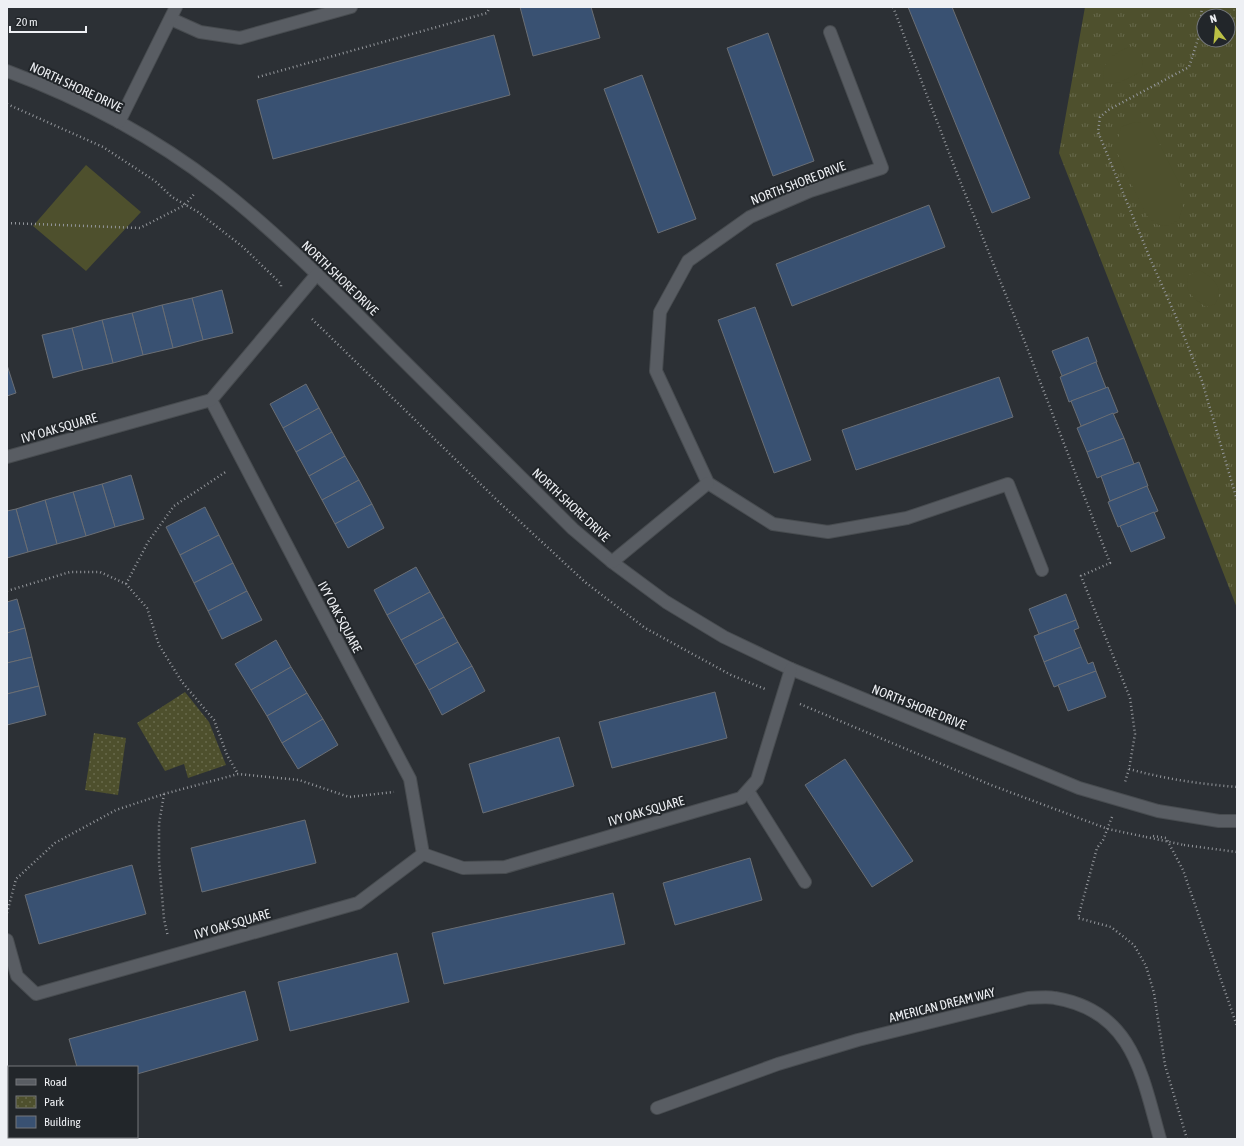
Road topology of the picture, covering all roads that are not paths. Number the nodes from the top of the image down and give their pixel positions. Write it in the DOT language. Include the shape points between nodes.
graph roads {
  1 [pos="176,7"];
  2 [pos="351,7"];
  3 [pos="170,19"];
  4 [pos="830,32"];
  5 [pos="7,71"];
  6 [pos="119,122"];
  7 [pos="317,274"];
  8 [pos="211,400"];
  9 [pos="7,458"];
  10 [pos="708,483"];
  11 [pos="612,562"];
  12 [pos="1042,570"];
  13 [pos="791,670"];
  14 [pos="748,791"];
  15 [pos="1237,822"];
  16 [pos="424,854"];
  17 [pos="805,882"];
  18 [pos="7,940"];
  19 [pos="657,1108"];
  20 [pos="1160,1139"];
  1 -- 3 [label="street"];
  2 -- 3 [label="street" via="240,38 200,32"];
  3 -- 6 [label="street"];
  4 -- 10 [label="street, NORTH SHORE DRIVE" via="882,168 810,191 750,217 688,261 660,312 656,371"];
  5 -- 6 [label="street, NORTH SHORE DRIVE" via="39,83"];
  6 -- 7 [label="street, NORTH SHORE DRIVE" via="158,145 206,179 261,222"];
  7 -- 8 [label="street"];
  7 -- 11 [label="street, NORTH SHORE DRIVE" via="573,529"];
  8 -- 9 [label="street, IVY OAK SQUARE"];
  8 -- 16 [label="street, IVY OAK SQUARE" via="410,779"];
  10 -- 11 [label="street"];
  10 -- 12 [label="street" via="773,524 828,532 907,518 1008,484"];
  11 -- 13 [label="street, NORTH SHORE DRIVE" via="673,606 724,637"];
  13 -- 14 [label="street, IVY OAK SQUARE" via="757,780"];
  13 -- 15 [label="street, NORTH SHORE DRIVE" via="1079,788 1158,811"];
  14 -- 16 [label="street, IVY OAK SQUARE" via="741,798 505,867 463,868"];
  14 -- 17 [label="street"];
  16 -- 18 [label="street, IVY OAK SQUARE" via="358,903 36,994 17,976"];
  19 -- 20 [label="street, AMERICAN DREAM WAY" via="778,1064 858,1040 1028,998 1054,997 1080,1004 1100,1016 1120,1033 1140,1069"];
}
